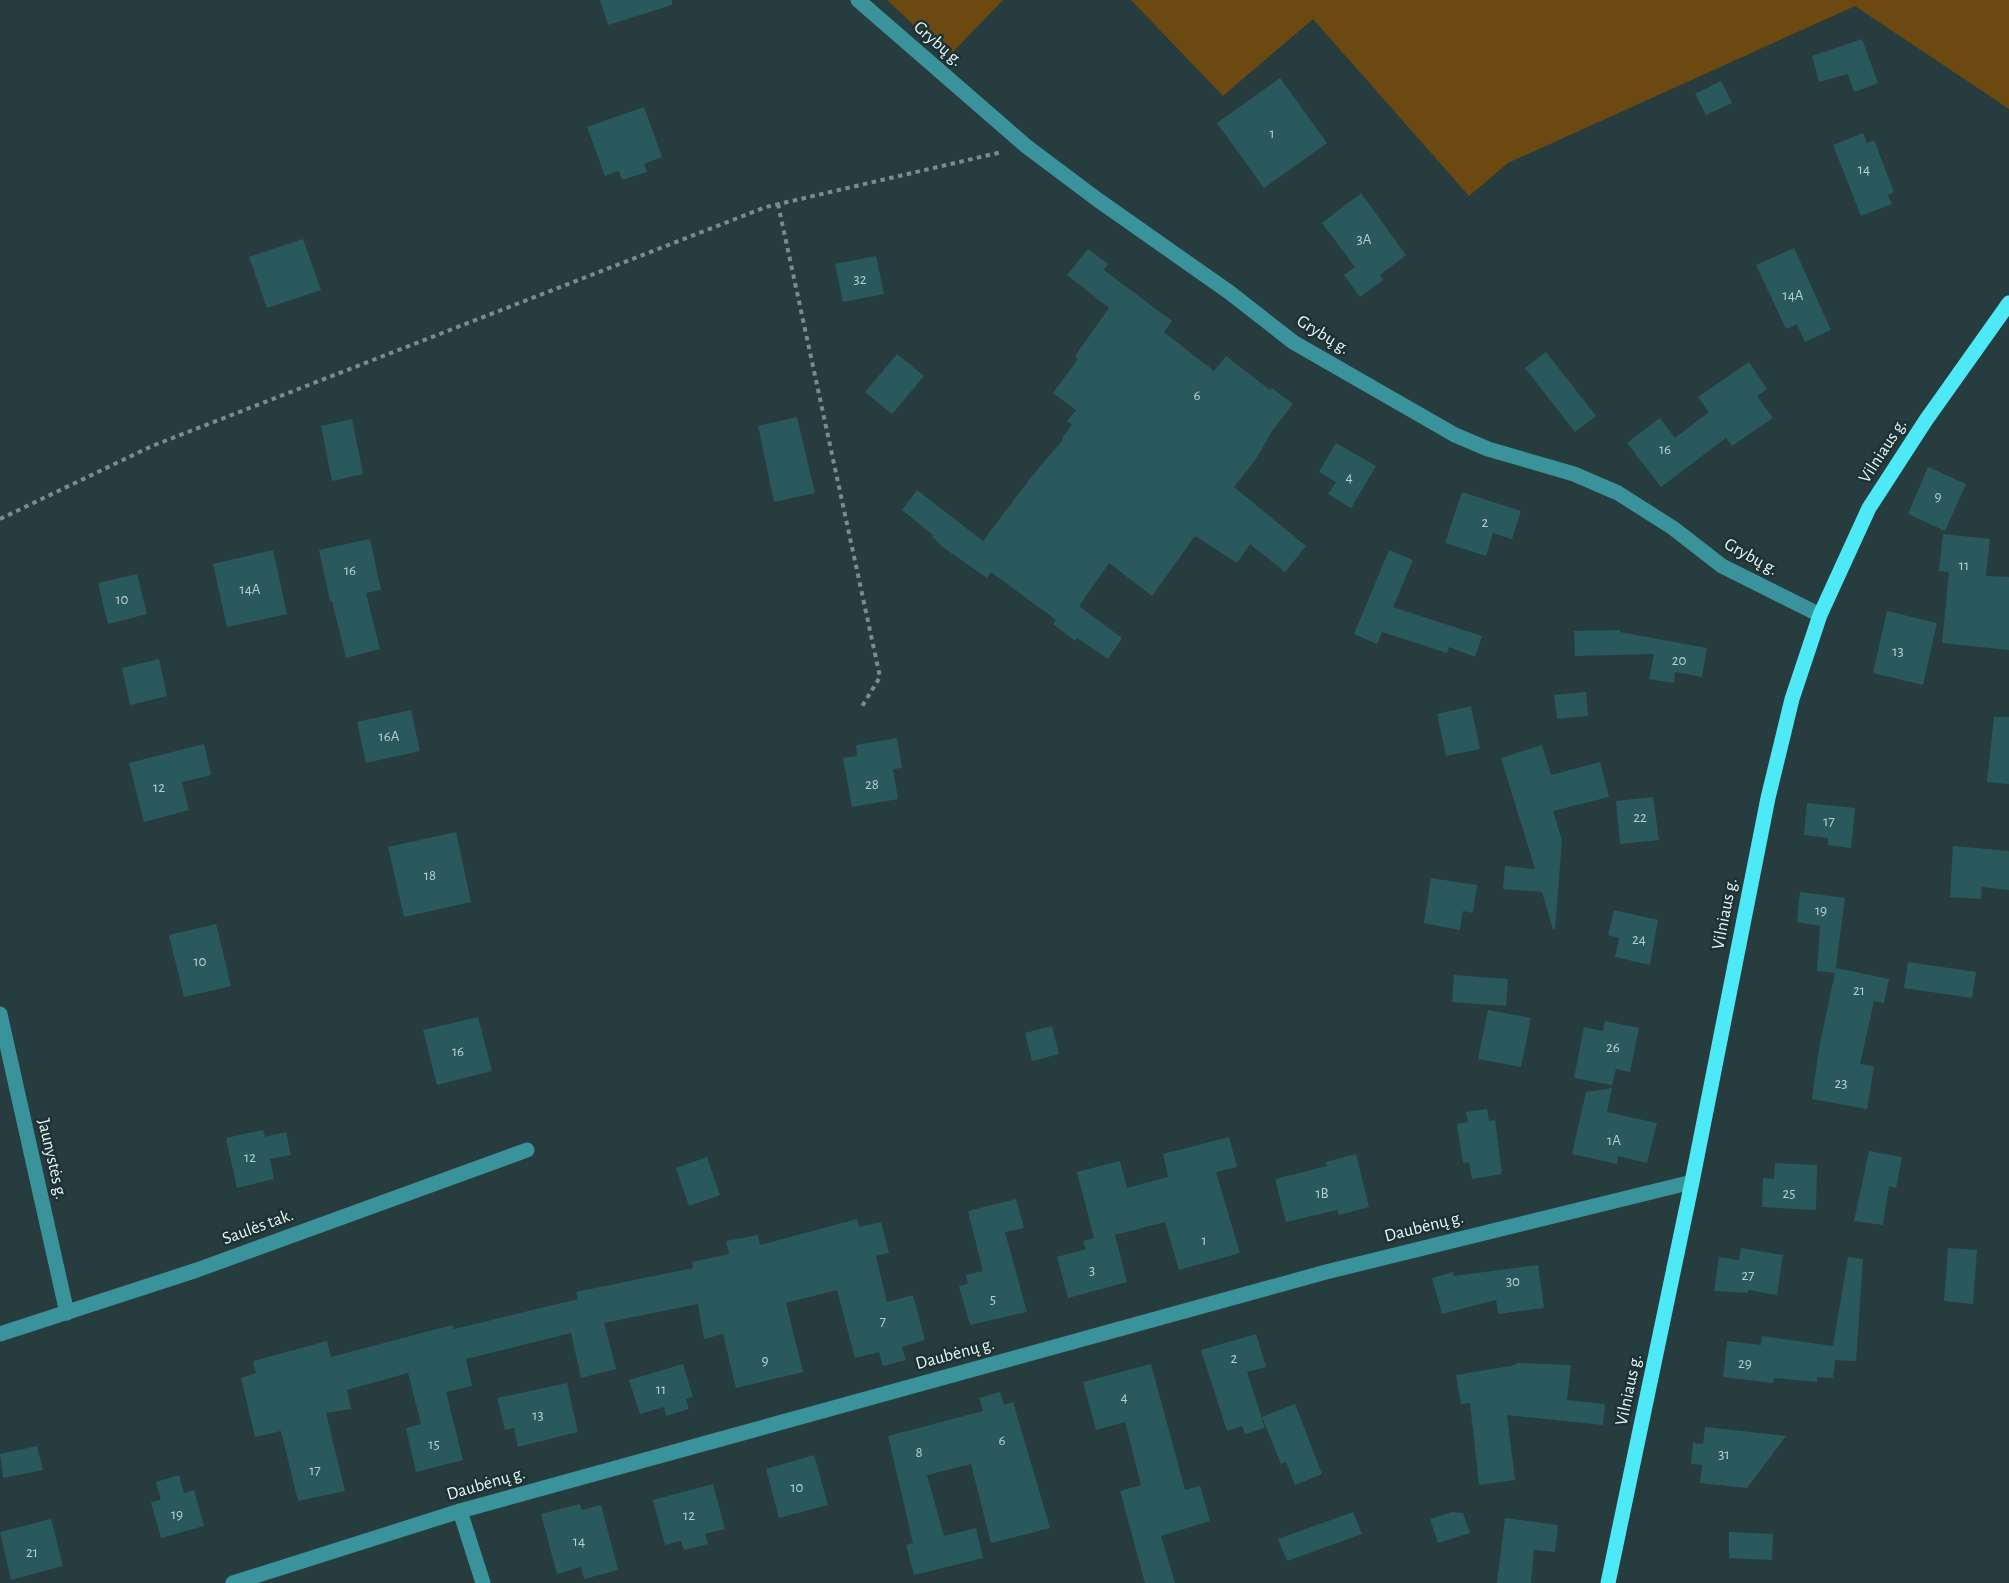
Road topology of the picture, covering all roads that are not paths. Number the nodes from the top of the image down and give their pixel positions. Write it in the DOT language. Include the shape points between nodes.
graph roads {
  1 [pos="858,0"];
  2 [pos="2009,303"];
  3 [pos="1820,615"];
  4 [pos="0,1014"];
  5 [pos="527,1150"];
  6 [pos="1692,1182"];
  7 [pos="67,1313"];
  8 [pos="0,1334"];
  9 [pos="460,1511"];
  10 [pos="233,1583"];
  11 [pos="483,1583"];
  12 [pos="1608,1583"];
  1 -- 3 [label="street, Grybų g." via="1026,146 1293,342 1455,435 1488,449 1574,474 1618,493 1722,566"];
  2 -- 3 [label="main road, Vilniaus g." via="1869,508"];
  3 -- 6 [label="main road, Vilniaus g." via="1792,699 1768,798"];
  4 -- 7 [label="street, Jaunystės g."];
  5 -- 7 [label="street, Saulės tak."];
  6 -- 9 [label="street, Daubėnų g." via="1326,1272"];
  6 -- 12 [label="main road, Vilniaus g."];
  7 -- 8 [label="street, Saulės tak."];
  9 -- 10 [label="street, Daubėnų g."];
  9 -- 11 [label="street"];
}
